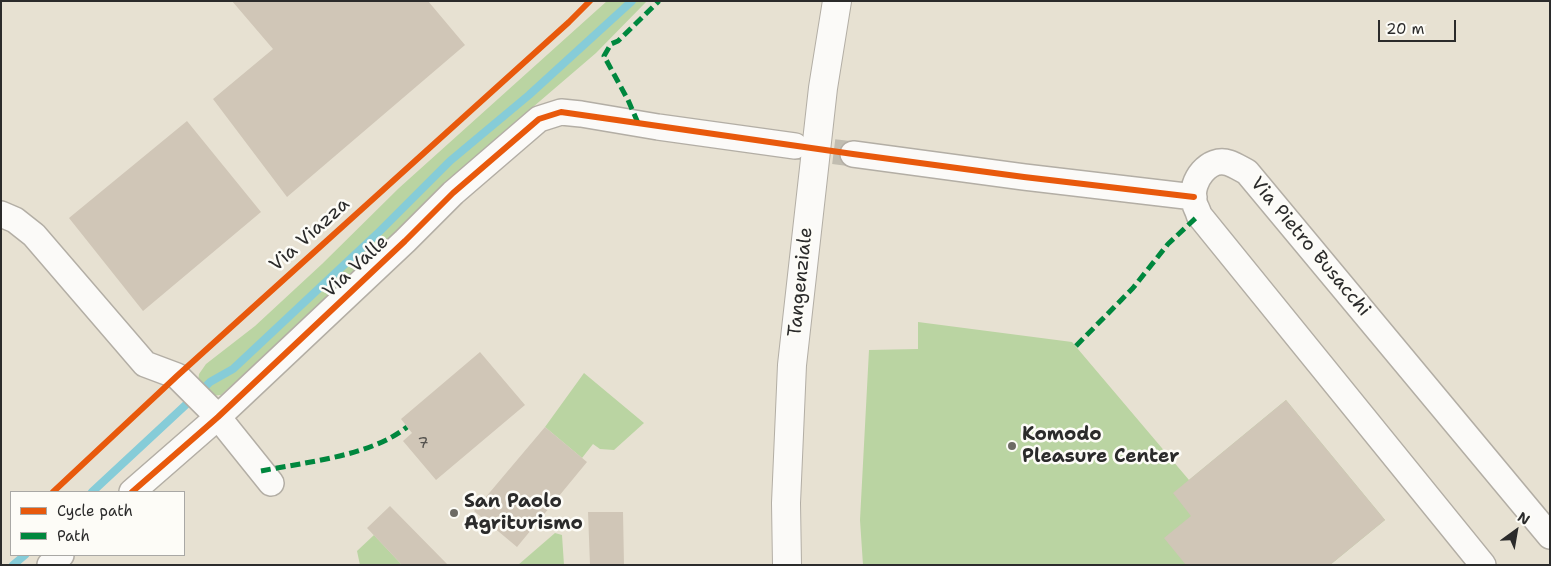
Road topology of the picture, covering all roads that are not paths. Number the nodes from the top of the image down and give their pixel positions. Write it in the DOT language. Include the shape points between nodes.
graph roads {
  1 [pos="837,1"];
  2 [pos="795,146"];
  3 [pos="853,154"];
  4 [pos="1194,197"];
  5 [pos="1,214"];
  6 [pos="218,417"];
  7 [pos="271,482"];
  8 [pos="133,491"];
  9 [pos="1550,536"];
  10 [pos="60,556"];
  11 [pos="50,565"];
  12 [pos="787,565"];
  13 [pos="1483,565"];
  1 -- 12 [label="main road, Tangenziale" via="823,88 792,365 786,503"];
  2 -- 6 [label="street, Via Valle" via="561,112 539,119 453,193"];
  3 -- 4 [label="street"];
  4 -- 9 [label="street, Via Pietro Busacchi" via="1194,184 1213,163 1228,162 1247,172"];
  4 -- 13 [label="street" via="1199,215"];
  5 -- 6 [label="street" via="34,235 145,364 177,376"];
  6 -- 7 [label="street"];
  6 -- 8 [label="street, Via Valle"];
  10 -- 11 [label="street"];
}
